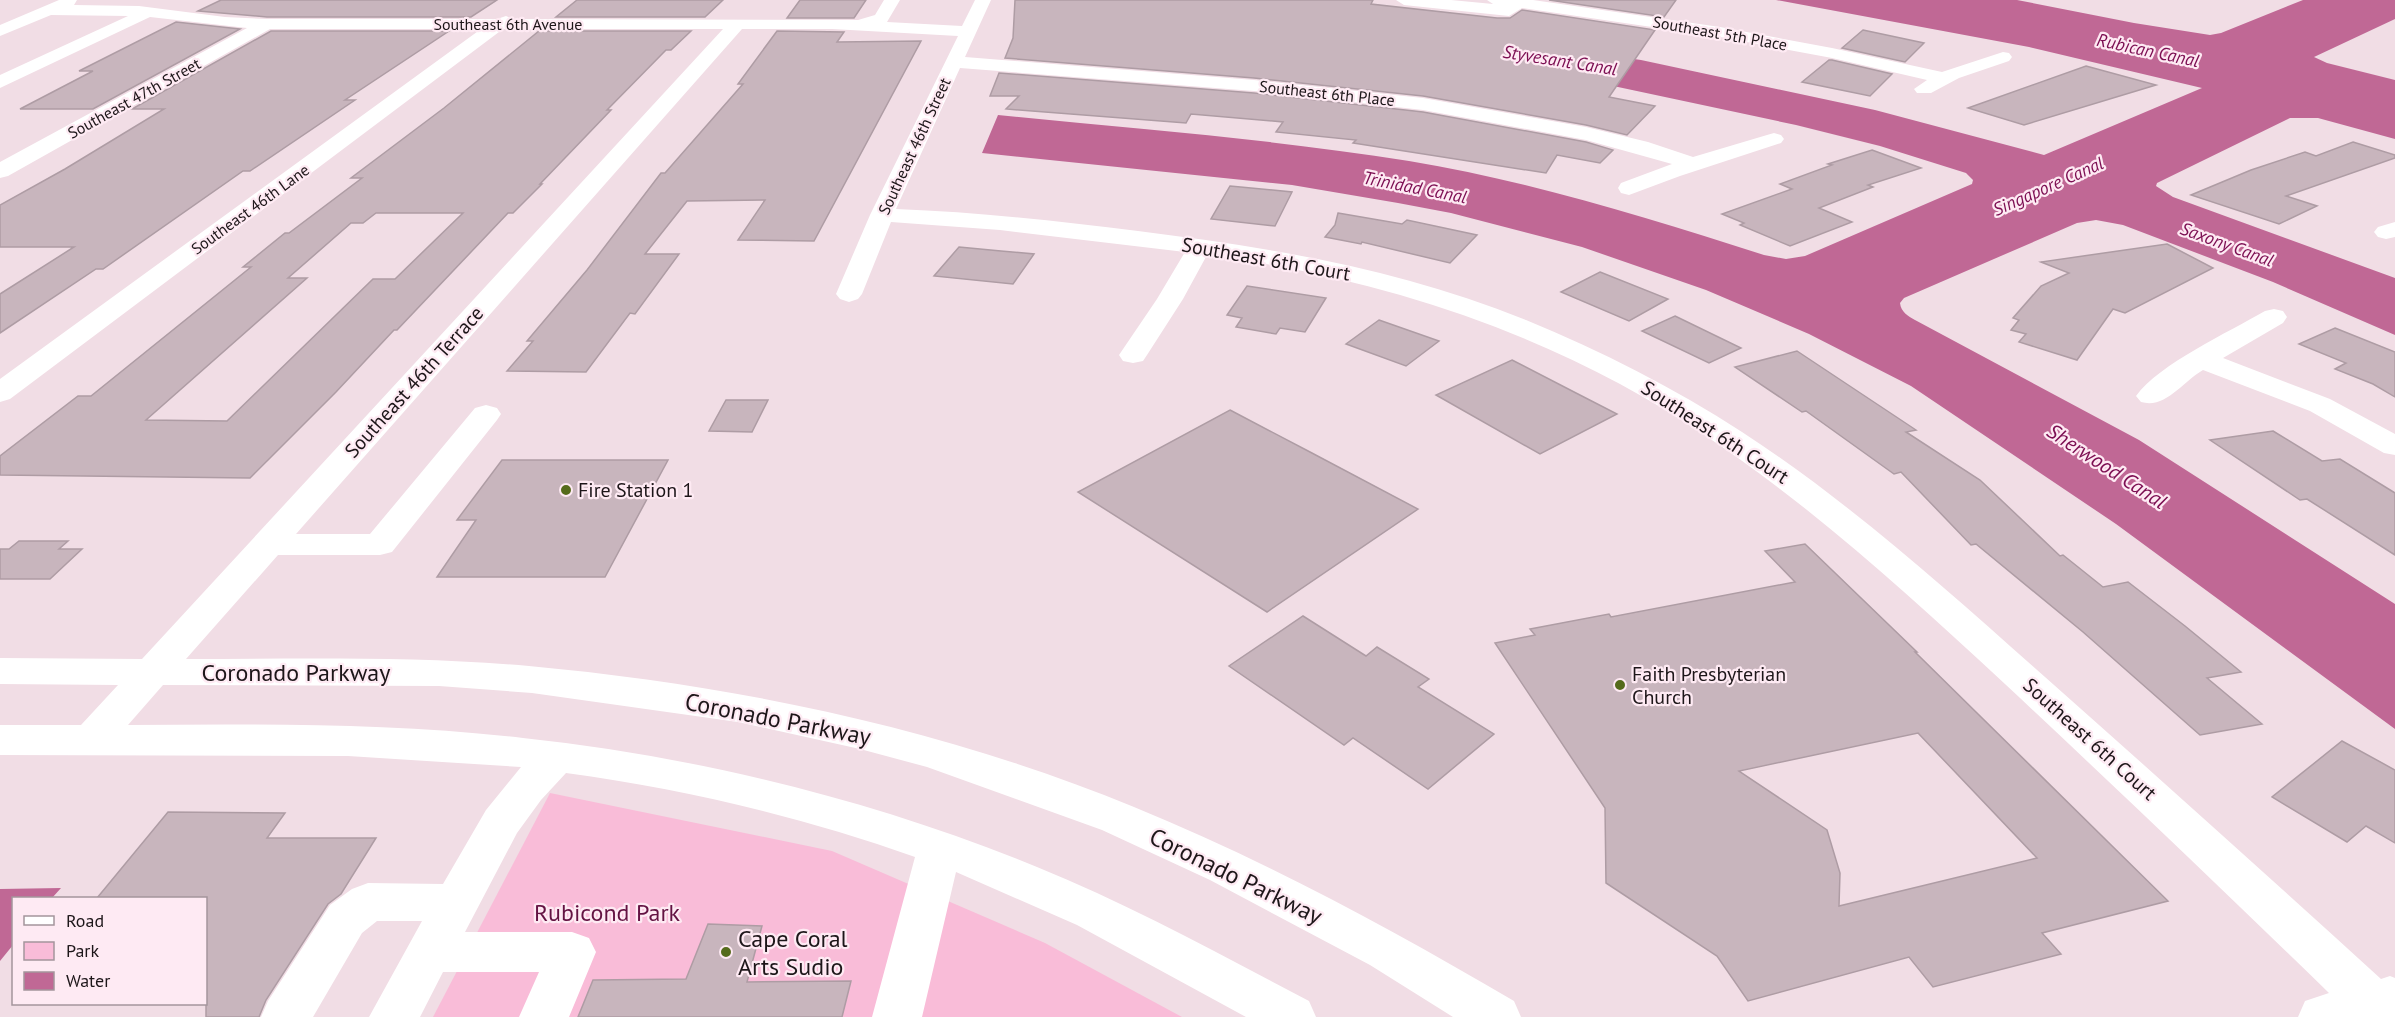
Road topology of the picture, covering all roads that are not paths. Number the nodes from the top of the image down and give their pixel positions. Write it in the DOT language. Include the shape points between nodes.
graph roads {
  1 [pos="71,0"];
  2 [pos="892,0"];
  3 [pos="983,0"];
  4 [pos="1404,0"];
  5 [pos="1494,0"];
  6 [pos="1554,3"];
  7 [pos="198,4"];
  8 [pos="528,7"];
  9 [pos="1513,7"];
  10 [pos="426,9"];
  11 [pos="47,11"];
  12 [pos="0,12"];
  13 [pos="150,12"];
  14 [pos="639,12"];
  15 [pos="174,15"];
  16 [pos="593,18"];
  17 [pos="757,20"];
  18 [pos="1647,20"];
  19 [pos="400,24"];
  20 [pos="499,24"];
  21 [pos="861,25"];
  22 [pos="0,31"];
  23 [pos="968,31"];
  24 [pos="271,33"];
  25 [pos="2003,57"];
  26 [pos="953,62"];
  27 [pos="173,76"];
  28 [pos="216,76"];
  29 [pos="1943,78"];
  30 [pos="0,82"];
  31 [pos="1917,94"];
  32 [pos="1774,139"];
  33 [pos="1694,165"];
  34 [pos="0,171"];
  35 [pos="1629,188"];
  36 [pos="882,214"];
  37 [pos="1200,246"];
  38 [pos="849,294"];
  39 [pos="2274,317"];
  40 [pos="1133,355"];
  41 [pos="2201,360"];
  42 [pos="0,393"];
  43 [pos="2151,396"];
  44 [pos="486,414"];
  45 [pos="2395,446"];
  46 [pos="267,544"];
  47 [pos="152,671"];
  48 [pos="0,672"];
  49 [pos="0,740"];
  50 [pos="91,740"];
  51 [pos="557,757"];
  52 [pos="939,849"];
  53 [pos="457,903"];
  54 [pos="429,952"];
  55 [pos="2384,1000"];
  56 [pos="286,1017"];
  57 [pos="394,1017"];
  58 [pos="544,1017"];
  59 [pos="897,1017"];
  60 [pos="1291,1017"];
  61 [pos="1496,1017"];
  62 [pos="2323,1017"];
  1 -- 11 [label="street"];
  2 -- 21 [label="street" via="881,18"];
  3 -- 23 [label="street, Southeast 46th Street"];
  4 -- 9 [label="street"];
  5 -- 9 [label="street, Southeast 5th Place"];
  6 -- 9 [label="street, Southeast 5th Place"];
  6 -- 18 [label="street, Southeast 5th Place"];
  7 -- 15 [label="street"];
  8 -- 20 [label="street, Southeast 46th Lane"];
  9 -- 18 [label="street" via="1640,29"];
  10 -- 19 [label="street"];
  11 -- 12 [label="street, Southeast 6th Avenue"];
  11 -- 13 [label="street, Southeast 6th Avenue"];
  11 -- 22 [label="street"];
  13 -- 15 [label="street, Southeast 6th Avenue"];
  13 -- 30 [label="street"];
  14 -- 16 [label="street" via="613,12"];
  15 -- 24 [label="street, Southeast 6th Avenue"];
  16 -- 17 [label="street, Southeast 6th Avenue"];
  16 -- 20 [label="street, Southeast 6th Avenue"];
  17 -- 21 [label="street, Southeast 6th Avenue" via="838,18"];
  17 -- 46 [label="street, Southeast 46th Terrace"];
  18 -- 29 [label="street, Southeast 5th Place" via="1817,50"];
  19 -- 20 [label="street, Southeast 6th Avenue"];
  19 -- 24 [label="street, Southeast 6th Avenue"];
  20 -- 42 [label="street, Southeast 46th Lane"];
  21 -- 23 [label="street, Southeast 6th Avenue"];
  23 -- 26 [label="street, Southeast 46th Street"];
  24 -- 27 [label="street, Southeast 47th Street"];
  25 -- 29 [label="street"];
  26 -- 33 [label="street, Southeast 6th Place" via="1278,87 1441,106 1436,118 1446,122 1525,135 1533,135 1544,124 1640,145"];
  26 -- 36 [label="street, Southeast 46th Street"];
  27 -- 28 [label="street"];
  27 -- 34 [label="street, Southeast 47th Street"];
  29 -- 31 [label="street"];
  32 -- 33 [label="street"];
  33 -- 35 [label="street"];
  36 -- 37 [label="street, Southeast 6th Court"];
  36 -- 38 [label="street, Southeast 46th Street"];
  37 -- 40 [label="street"];
  37 -- 55 [label="street, Southeast 6th Court" via="1311,264 1459,304 1629,377 1756,453 1935,599"];
  39 -- 41 [label="street"];
  41 -- 43 [label="street"];
  41 -- 45 [label="street" via="2320,405"];
  44 -- 46 [label="street" via="380,545"];
  46 -- 47 [label="street, Southeast 46th Terrace"];
  47 -- 48 [label="street, Coronado Parkway"];
  47 -- 50 [label="street, Southeast 46th Terrace"];
  47 -- 61 [label="street, Coronado Parkway" via="439,674 532,680 738,708 881,740 1014,780 1117,818 1216,863 1387,951"];
  49 -- 50 [label="street"];
  50 -- 51 [label="street" via="430,744"];
  51 -- 52 [label="street" via="688,778 758,794"];
  51 -- 53 [label="street" via="501,822"];
  52 -- 59 [label="street"];
  52 -- 60 [label="street" via="1063,898"];
  53 -- 54 [label="street"];
  53 -- 56 [label="street" via="368,902 346,919"];
  54 -- 57 [label="street"];
  54 -- 58 [label="street" via="572,952"];
  55 -- 62 [label="street"];
}
